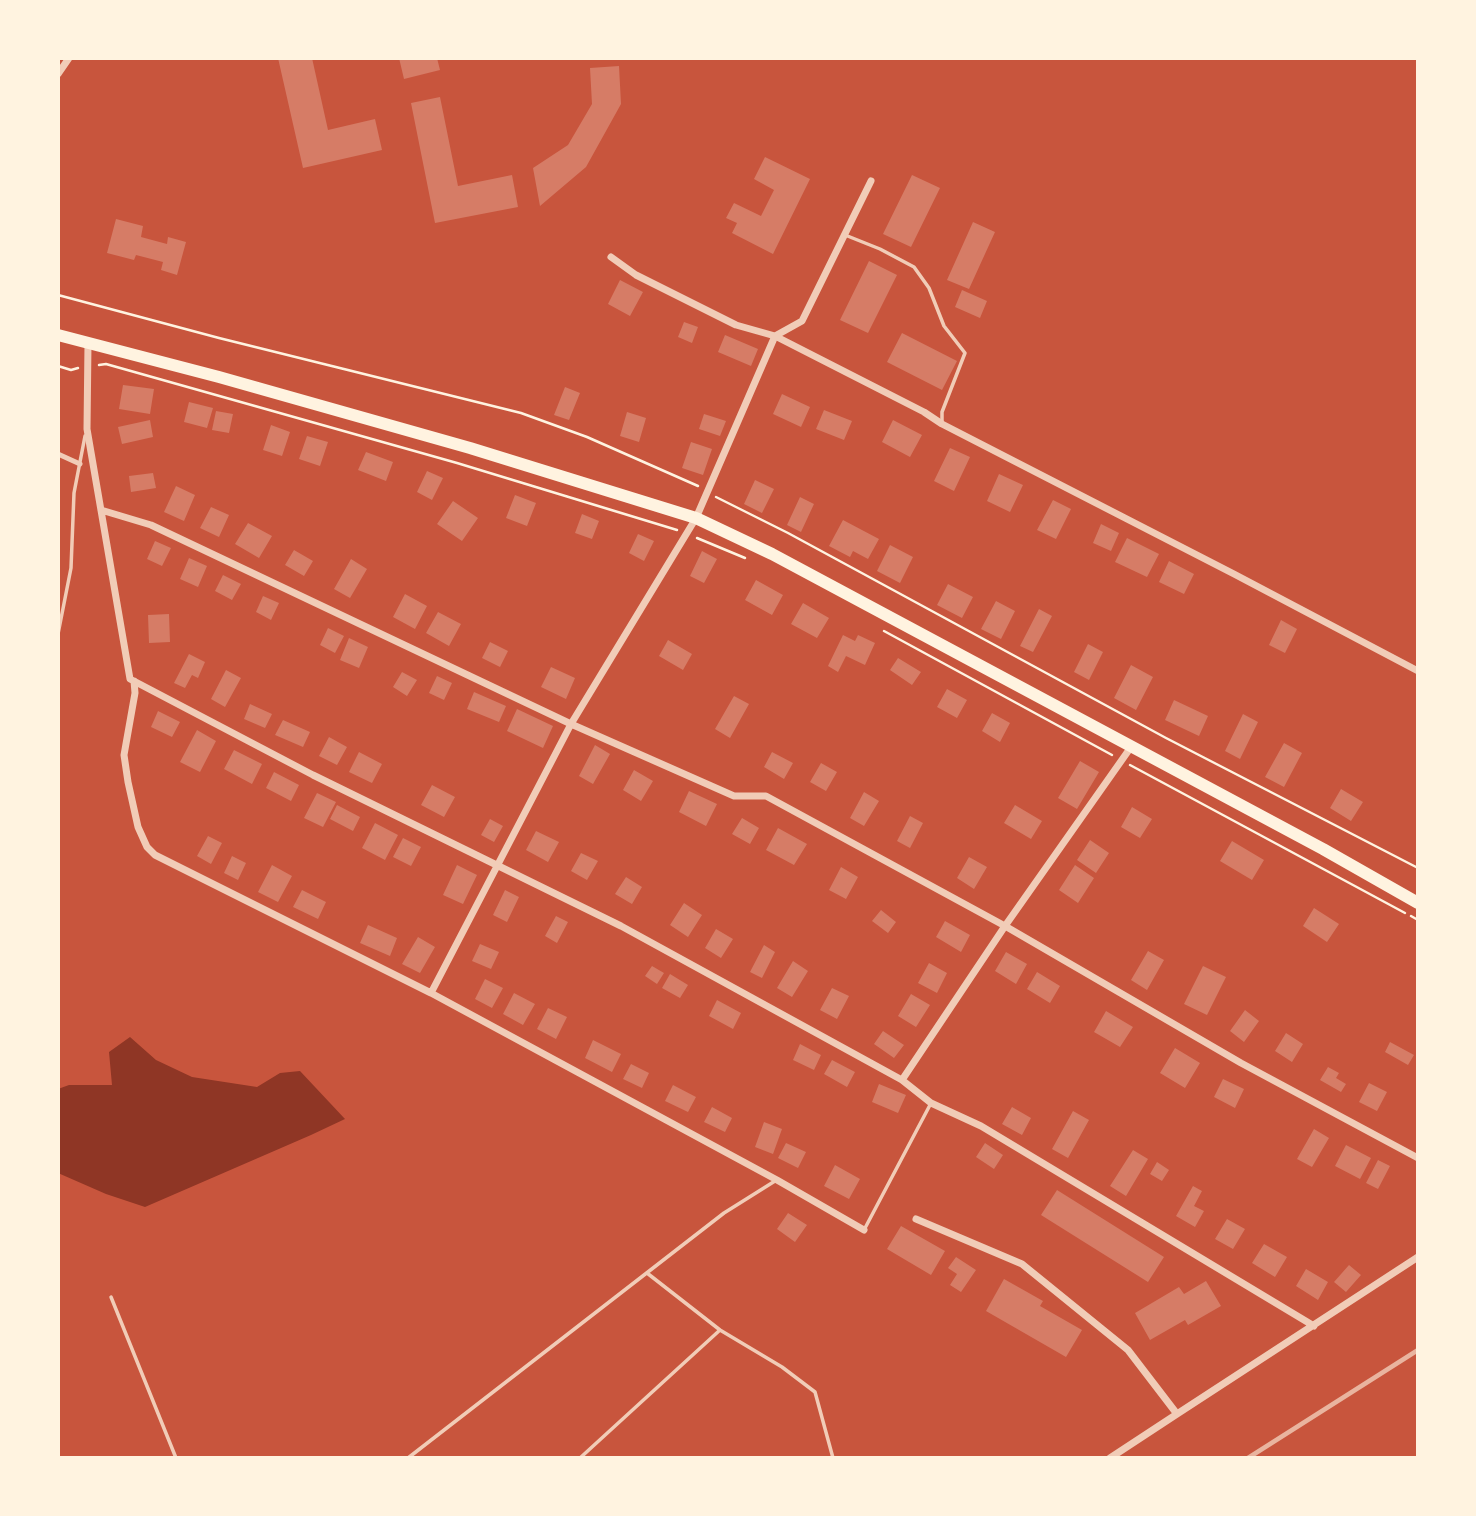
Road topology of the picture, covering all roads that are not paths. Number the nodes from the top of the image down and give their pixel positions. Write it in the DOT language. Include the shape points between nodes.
graph roads {
  1 [pos="69,58"];
  2 [pos="58,74"];
  3 [pos="872,181"];
  4 [pos="845,235"];
  5 [pos="611,257"];
  6 [pos="58,335"];
  7 [pos="775,336"];
  8 [pos="89,344"];
  9 [pos="942,424"];
  10 [pos="87,429"];
  11 [pos="58,454"];
  12 [pos="80,464"];
  13 [pos="101,510"];
  14 [pos="696,519"];
  15 [pos="58,634"];
  16 [pos="1418,671"];
  17 [pos="132,680"];
  18 [pos="571,724"];
  19 [pos="1131,747"];
  20 [pos="498,866"];
  21 [pos="1418,903"];
  22 [pos="1005,926"];
  23 [pos="431,993"];
  24 [pos="902,1080"];
  25 [pos="931,1103"];
  26 [pos="1418,1158"];
  27 [pos="777,1180"];
  28 [pos="916,1219"];
  29 [pos="864,1230"];
  30 [pos="1418,1257"];
  31 [pos="647,1273"];
  32 [pos="111,1297"];
  33 [pos="1314,1326"];
  34 [pos="720,1330"];
  35 [pos="1177,1414"];
  36 [pos="176,1458"];
  37 [pos="408,1458"];
  38 [pos="580,1458"];
  39 [pos="833,1458"];
  40 [pos="1110,1458"];
  1 -- 2 [label="street"];
  3 -- 4 [label="street"];
  4 -- 7 [label="street" via="802,321"];
  4 -- 9 [label="lane" via="914,267 929,288 944,326 965,353 942,412"];
  5 -- 7 [label="street" via="636,275 736,325"];
  6 -- 8 [label="main road"];
  7 -- 9 [label="street"];
  7 -- 14 [label="street"];
  8 -- 10 [label="street"];
  8 -- 14 [label="main road" via="470,447"];
  9 -- 16 [label="street"];
  10 -- 12 [label="lane"];
  10 -- 13 [label="street"];
  11 -- 12 [label="street"];
  12 -- 15 [label="lane" via="71,568"];
  13 -- 17 [label="street"];
  13 -- 18 [label="street" via="151,525"];
  14 -- 18 [label="street"];
  14 -- 19 [label="main road" via="772,554"];
  17 -- 20 [label="street"];
  17 -- 23 [label="street" via="135,693 124,755 146,847"];
  18 -- 20 [label="street"];
  18 -- 22 [label="street" via="734,796 766,796"];
  19 -- 21 [label="main road"];
  19 -- 22 [label="street"];
  20 -- 23 [label="street"];
  20 -- 24 [label="street" via="621,926"];
  22 -- 24 [label="street"];
  22 -- 26 [label="street" via="1241,1063"];
  23 -- 27 [label="street"];
  24 -- 25 [label="street"];
  25 -- 29 [label="lane"];
  25 -- 33 [label="street" via="981,1126"];
  27 -- 29 [label="street"];
  27 -- 31 [label="lane" via="724,1213"];
  28 -- 35 [label="street" via="1022,1264 1128,1350"];
  30 -- 33 [label="street"];
  31 -- 34 [label="lane"];
  31 -- 37 [label="lane"];
  32 -- 36 [label="lane"];
  33 -- 35 [label="street"];
  34 -- 38 [label="lane"];
  34 -- 39 [label="lane" via="815,1392"];
  35 -- 40 [label="street"];
}
